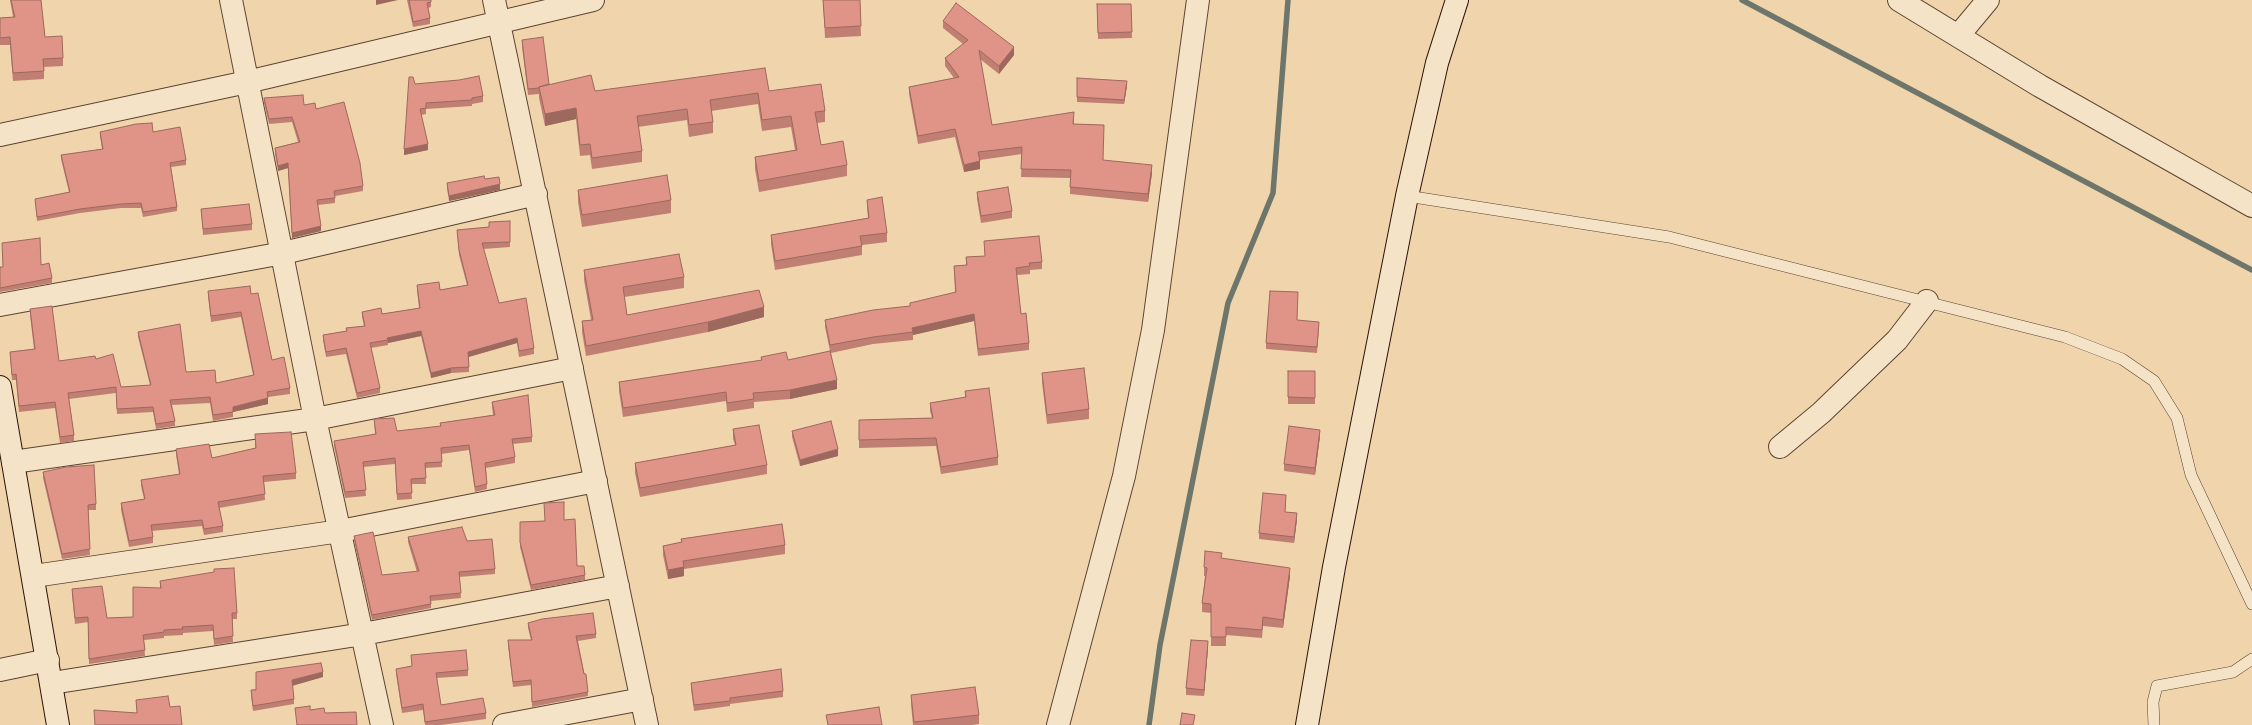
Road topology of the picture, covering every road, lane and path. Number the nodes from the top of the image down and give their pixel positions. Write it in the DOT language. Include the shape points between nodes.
graph roads {
  1 [pos="231,0"];
  2 [pos="494,0"];
  3 [pos="593,0"];
  4 [pos="1198,0"];
  5 [pos="1457,0"];
  6 [pos="1899,0"];
  7 [pos="1988,0"];
  8 [pos="500,21"];
  9 [pos="1958,36"];
  10 [pos="247,82"];
  11 [pos="0,134"];
  12 [pos="536,194"];
  13 [pos="1407,196"];
  14 [pos="2252,206"];
  15 [pos="283,253"];
  16 [pos="1927,301"];
  17 [pos="0,305"];
  18 [pos="572,368"];
  19 [pos="1,397"];
  20 [pos="315,419"];
  21 [pos="1780,447"];
  22 [pos="13,462"];
  23 [pos="596,481"];
  24 [pos="340,531"];
  25 [pos="34,576"];
  26 [pos="618,586"];
  27 [pos="2252,604"];
  28 [pos="363,634"];
  29 [pos="2252,659"];
  30 [pos="48,660"];
  31 [pos="0,670"];
  32 [pos="52,684"];
  33 [pos="642,699"];
  34 [pos="58,725"];
  35 [pos="382,725"];
  36 [pos="504,725"];
  37 [pos="647,725"];
  38 [pos="1058,725"];
  39 [pos="1308,725"];
  40 [pos="2154,725"];
  1 -- 10 [label="street"];
  2 -- 8 [label="street"];
  3 -- 8 [label="street"];
  4 -- 38 [label="street" via="1153,330 1124,476"];
  5 -- 13 [label="street" via="1437,63"];
  6 -- 9 [label="street"];
  7 -- 9 [label="street"];
  8 -- 10 [label="street"];
  8 -- 12 [label="street"];
  9 -- 14 [label="street" via="2040,86"];
  10 -- 11 [label="street"];
  10 -- 15 [label="street"];
  12 -- 15 [label="street"];
  12 -- 18 [label="street"];
  13 -- 16 [label="lane" via="1669,237"];
  13 -- 39 [label="street" via="1334,567"];
  15 -- 17 [label="street"];
  15 -- 20 [label="street"];
  16 -- 21 [label="street" via="1897,340 1821,413"];
  16 -- 27 [label="lane" via="2064,337 2122,359 2154,381 2177,418 2192,475"];
  18 -- 20 [label="street"];
  18 -- 23 [label="street"];
  19 -- 22 [label="street"];
  20 -- 22 [label="street"];
  20 -- 24 [label="street"];
  22 -- 25 [label="street"];
  23 -- 24 [label="street"];
  23 -- 26 [label="street"];
  24 -- 25 [label="street"];
  24 -- 28 [label="street"];
  25 -- 30 [label="street"];
  26 -- 28 [label="street"];
  26 -- 33 [label="street"];
  28 -- 32 [label="street"];
  28 -- 35 [label="street"];
  29 -- 40 [label="lane" via="2233,672 2157,686 2153,702"];
  30 -- 31 [label="street"];
  30 -- 32 [label="street"];
  32 -- 34 [label="street"];
  33 -- 36 [label="street"];
  33 -- 37 [label="street"];
}
